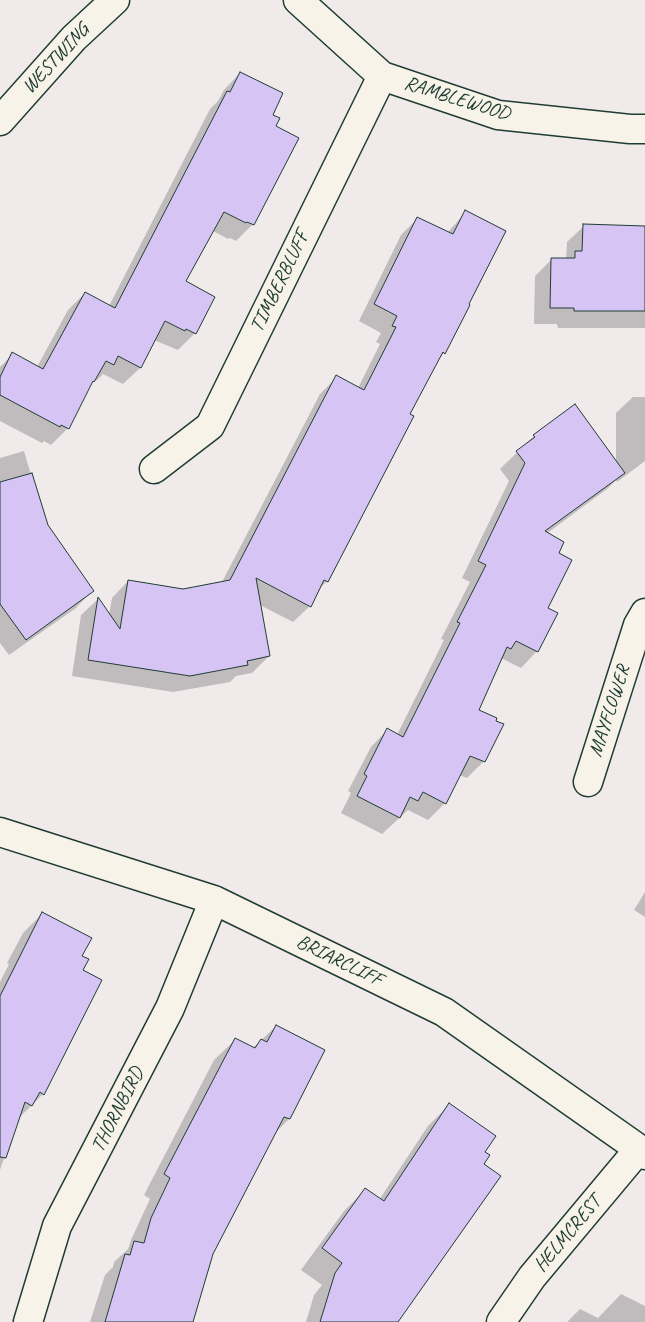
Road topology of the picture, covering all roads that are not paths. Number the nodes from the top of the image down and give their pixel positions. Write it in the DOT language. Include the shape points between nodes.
graph roads {
  1 [pos="115,0"];
  2 [pos="298,0"];
  3 [pos="382,76"];
  4 [pos="0,121"];
  5 [pos="645,129"];
  6 [pos="154,468"];
  7 [pos="645,613"];
  8 [pos="588,782"];
  9 [pos="0,832"];
  10 [pos="214,900"];
  11 [pos="642,1152"];
  12 [pos="28,1322"];
  13 [pos="501,1322"];
  1 -- 4 [label="street, WESTWING" via="74,38"];
  2 -- 3 [label="street, RAMBLEWOOD"];
  3 -- 5 [label="street, RAMBLEWOOD" via="498,115"];
  3 -- 6 [label="street, TIMBERBLUFF" via="210,426"];
  7 -- 8 [label="street, MAYFLOWER"];
  9 -- 10 [label="street, BRIARCLIFF"];
  10 -- 11 [label="street, BRIARCLIFF" via="444,1012"];
  10 -- 12 [label="street, THORNBIRD" via="170,1008 57,1226"];
  11 -- 13 [label="street, HELMCREST" via="532,1277"];
}
